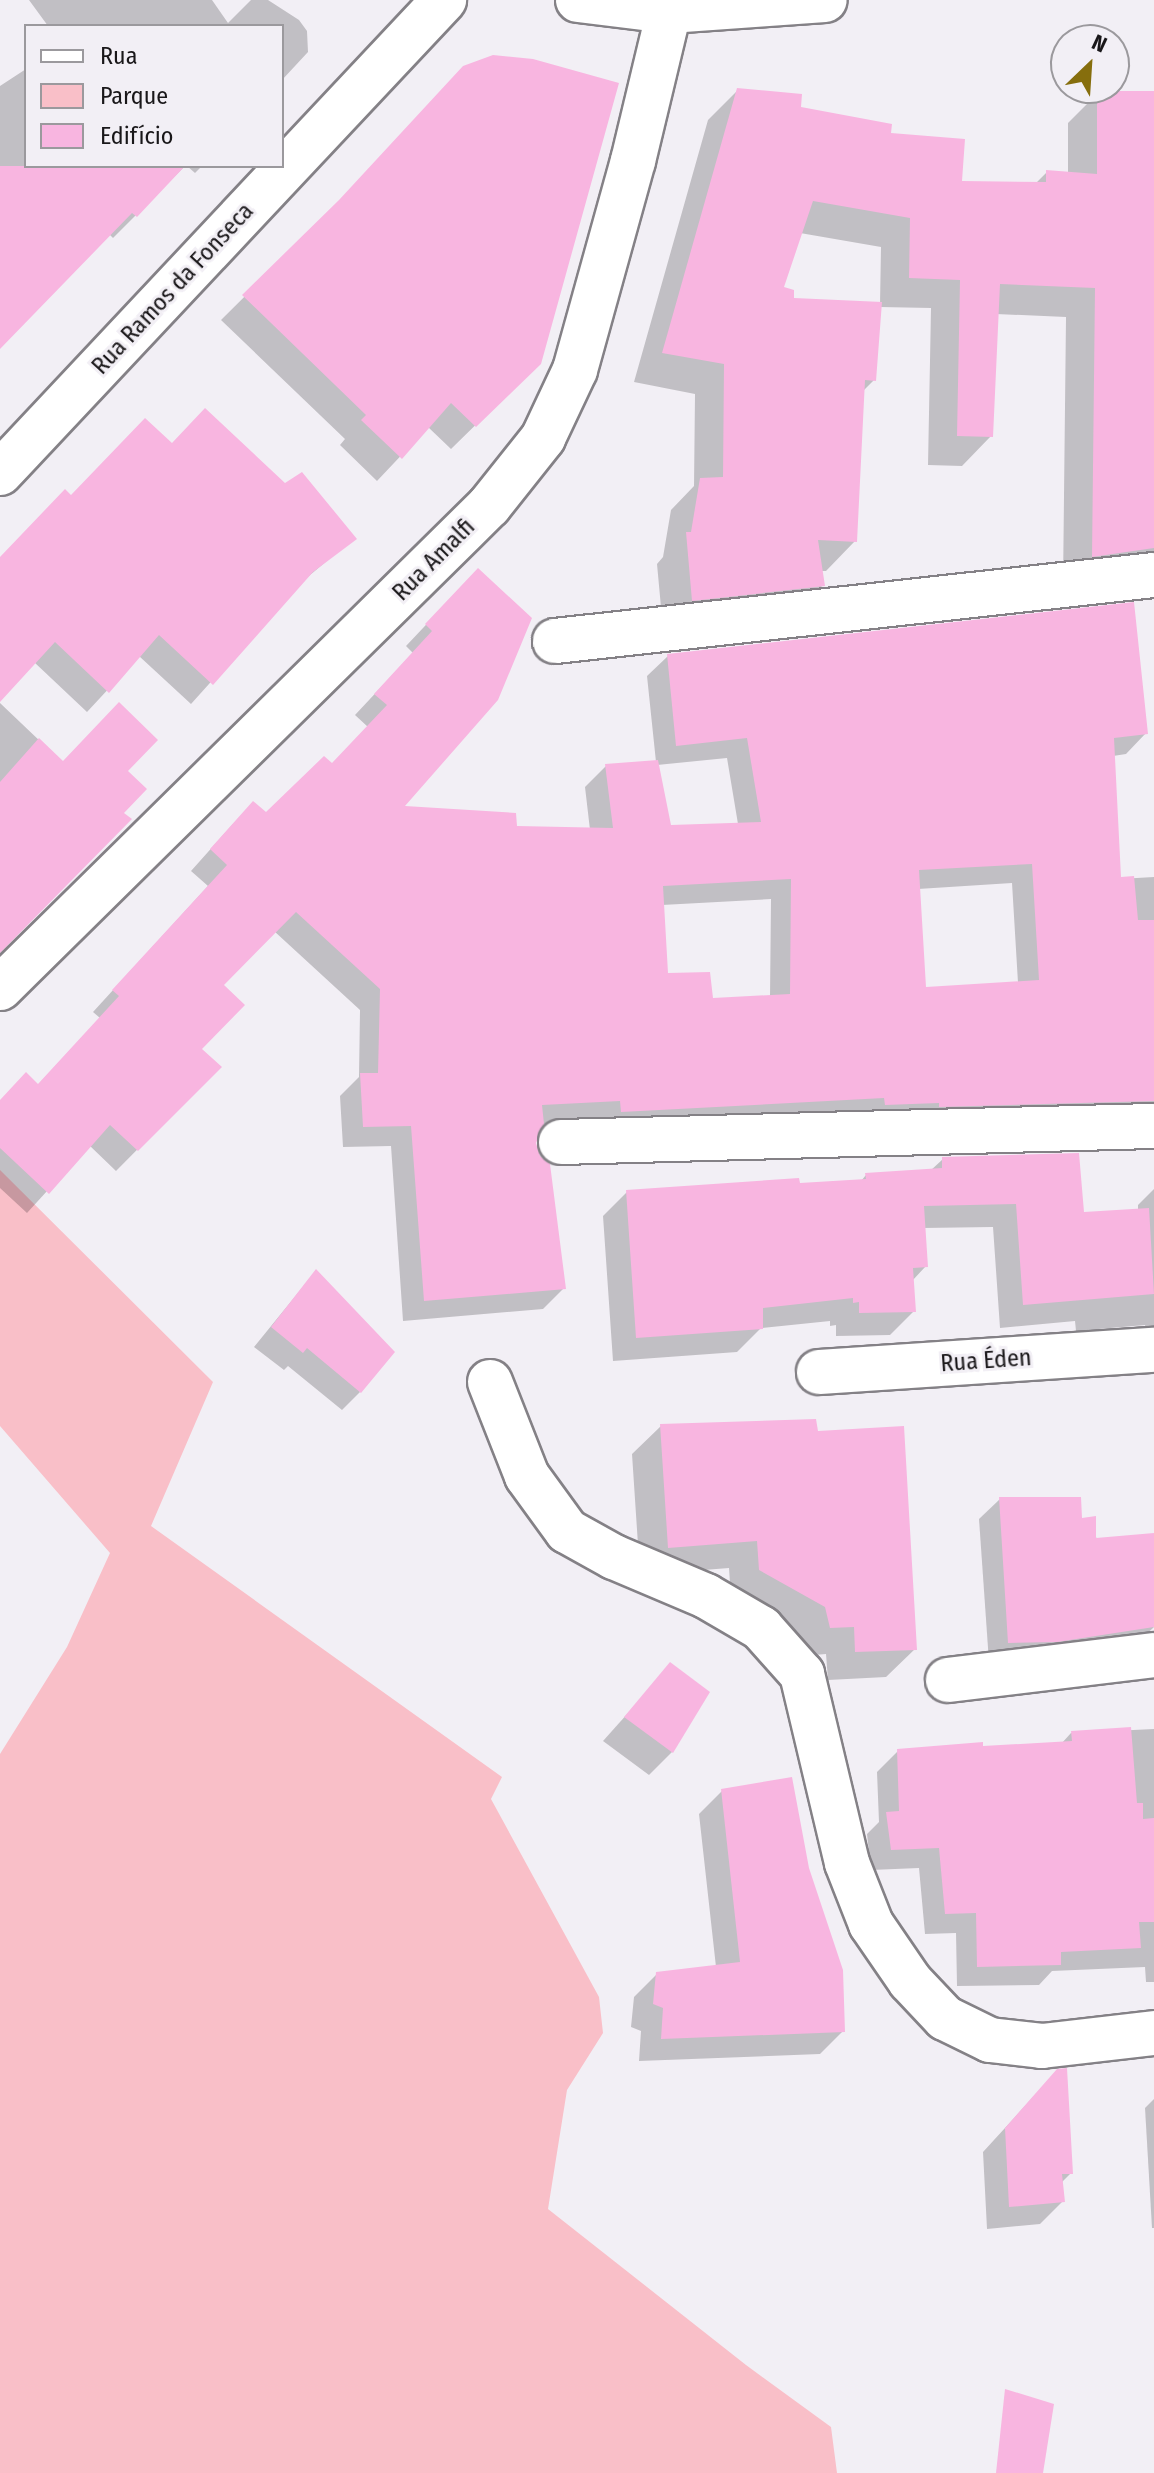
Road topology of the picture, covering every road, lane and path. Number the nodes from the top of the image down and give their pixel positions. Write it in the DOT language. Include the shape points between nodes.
graph roads {
  1 [pos="444,0"];
  2 [pos="578,0"];
  3 [pos="825,0"];
  4 [pos="669,11"];
  5 [pos="0,473"];
  6 [pos="1154,575"];
  7 [pos="555,641"];
  8 [pos="0,988"];
  9 [pos="1154,1126"];
  10 [pos="561,1142"];
  11 [pos="1154,1350"];
  12 [pos="819,1372"];
  13 [pos="490,1382"];
  14 [pos="1154,1655"];
  15 [pos="948,1680"];
  16 [pos="1154,2033"];
  1 -- 5 [label="street, Rua Ramos da Fonseca"];
  2 -- 4 [label="street"];
  3 -- 4 [label="street"];
  4 -- 8 [label="street, Rua Amalfi" via="579,356 543,438 489,506"];
  6 -- 7 [label="street"];
  9 -- 10 [label="street"];
  11 -- 12 [label="street, Rua Éden"];
  13 -- 16 [label="street" via="527,1476 567,1531 706,1596 761,1628 802,1674 847,1863 871,1924 910,1981 945,2018 990,2040 1042,2046"];
  14 -- 15 [label="street"];
}
